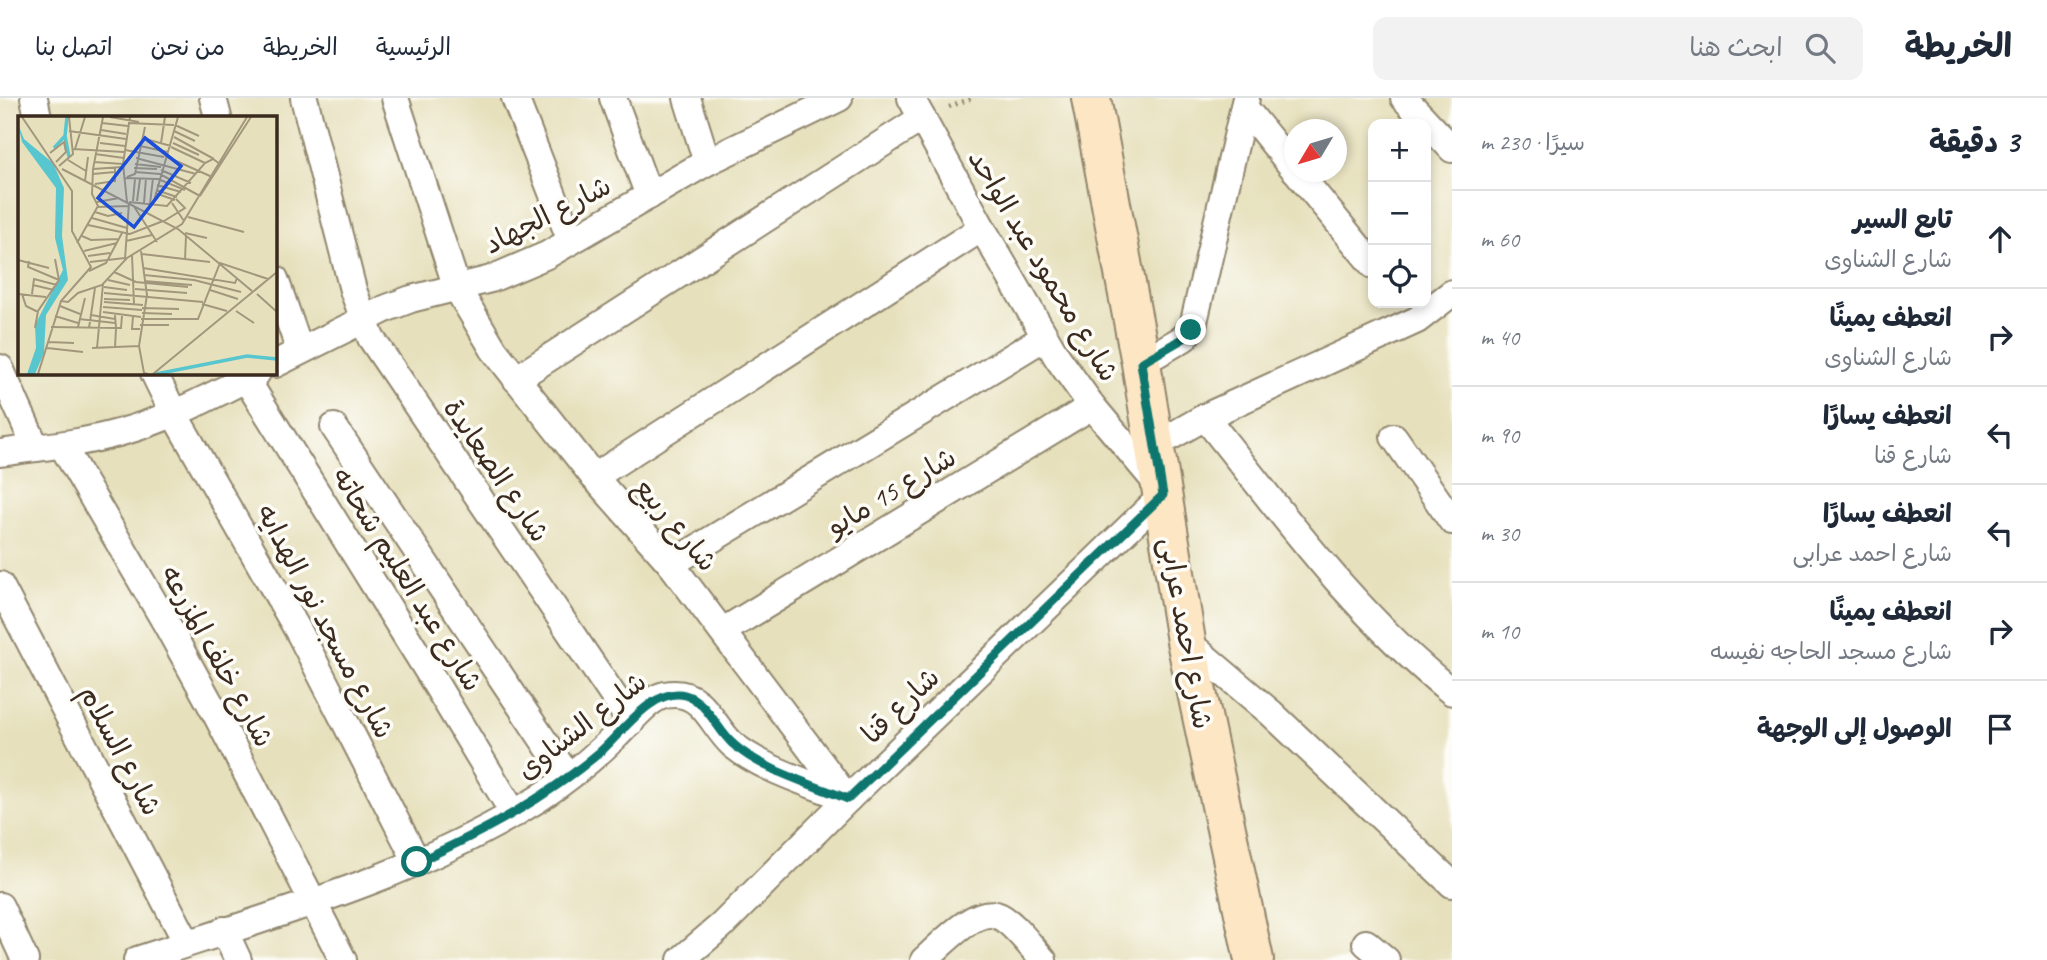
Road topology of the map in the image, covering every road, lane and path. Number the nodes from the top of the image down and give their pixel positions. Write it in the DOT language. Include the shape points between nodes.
graph roads {
  1 [pos="34,98"];
  2 [pos="213,98"];
  3 [pos="304,98"];
  4 [pos="395,98"];
  5 [pos="514,98"];
  6 [pos="613,98"];
  7 [pos="687,98"];
  8 [pos="839,98"];
  9 [pos="1091,98"];
  10 [pos="1404,98"];
  11 [pos="1245,103"];
  12 [pos="917,108"];
  13 [pos="38,116"];
  14 [pos="218,116"];
  15 [pos="1452,149"];
  16 [pos="1284,154"];
  17 [pos="707,162"];
  18 [pos="1306,182"];
  19 [pos="649,196"];
  20 [pos="982,228"];
  21 [pos="571,241"];
  22 [pos="1368,259"];
  23 [pos="276,282"];
  24 [pos="457,288"];
  25 [pos="1451,296"];
  26 [pos="1410,311"];
  27 [pos="363,320"];
  28 [pos="1045,337"];
  29 [pos="300,351"];
  30 [pos="276,363"];
  31 [pos="1141,363"];
  32 [pos="0,368"];
  33 [pos="154,374"];
  34 [pos="252,376"];
  35 [pos="516,379"];
  36 [pos="1091,406"];
  37 [pos="174,414"];
  38 [pos="1205,417"];
  39 [pos="334,426"];
  40 [pos="1394,437"];
  41 [pos="1154,446"];
  42 [pos="49,447"];
  43 [pos="0,453"];
  44 [pos="594,477"];
  45 [pos="1162,492"];
  46 [pos="1452,521"];
  47 [pos="671,564"];
  48 [pos="0,585"];
  49 [pos="723,631"];
  50 [pos="1186,641"];
  51 [pos="1452,692"];
  52 [pos="631,722"];
  53 [pos="568,778"];
  54 [pos="848,799"];
  55 [pos="514,814"];
  56 [pos="417,862"];
  57 [pos="1452,884"];
  58 [pos="312,902"];
  59 [pos="0,906"];
  60 [pos="225,930"];
  61 [pos="187,943"];
  62 [pos="683,959"];
  63 [pos="25,960"];
  64 [pos="137,960"];
  65 [pos="238,960"];
  66 [pos="343,960"];
  67 [pos="924,960"];
  68 [pos="1043,960"];
  69 [pos="1254,960"];
  1 -- 13 [label="street"];
  2 -- 14 [label="street"];
  3 -- 27 [label="street, شارع الصعايدة"];
  4 -- 24 [label="street, شارع ربيع"];
  5 -- 21 [label="street"];
  6 -- 19 [label="street"];
  7 -- 17 [label="street"];
  8 -- 17 [label="street, شارع الجهاد"];
  9 -- 31 [label="street, شارع احمد عرابى"];
  10 -- 15 [label="street"];
  11 -- 16 [label="street"];
  11 -- 31 [label="street" via="1193,326 1184,338"];
  12 -- 20 [label="street, شارع محمود عبد الواحد"];
  12 -- 35 [label="street"];
  17 -- 19 [label="street, شارع الجهاد"];
  18 -- 22 [label="street"];
  19 -- 21 [label="street, شارع الجهاد"];
  20 -- 28 [label="street, شارع محمود عبد الواحد"];
  20 -- 44 [label="street"];
  21 -- 24 [label="street, شارع الجهاد" via="520,269"];
  23 -- 29 [label="street"];
  24 -- 27 [label="street, شارع الجهاد" via="411,299"];
  24 -- 35 [label="street, شارع ربيع"];
  25 -- 26 [label="street"];
  26 -- 38 [label="street"];
  27 -- 29 [label="street, شارع الجهاد"];
  27 -- 52 [label="street, شارع الصعايدة" via="396,378"];
  28 -- 36 [label="street, شارع محمود عبد الواحد"];
  28 -- 47 [label="street"];
  29 -- 30 [label="street, شارع الجهاد"];
  31 -- 41 [label="street, شارع احمد عرابى"];
  32 -- 42 [label="street, شارع خلف المزرعه"];
  33 -- 37 [label="street, شارع مسجد نور الهدايه"];
  34 -- 37 [label="street"];
  34 -- 55 [label="street, شارع عبد العليم شحاته"];
  35 -- 44 [label="street, شارع ربيع"];
  36 -- 45 [label="street, شارع محمود عبد الواحد"];
  36 -- 49 [label="street, شارع 15 مايو"];
  37 -- 42 [label="street" via="118,433"];
  37 -- 56 [label="street, شارع مسجد نور الهدايه" via="300,634"];
  38 -- 41 [label="street"];
  38 -- 51 [label="street" via="1365,612"];
  39 -- 53 [label="street"];
  40 -- 46 [label="street"];
  41 -- 45 [label="street, شارع احمد عرابى"];
  42 -- 43 [label="street"];
  42 -- 58 [label="street, شارع خلف المزرعه" via="192,671"];
  44 -- 47 [label="street, شارع ربيع"];
  45 -- 50 [label="street, شارع احمد عرابى"];
  45 -- 54 [label="street, شارع قنا"];
  47 -- 49 [label="street, شارع ربيع"];
  48 -- 61 [label="street, شارع السلام"];
  49 -- 54 [label="street, شارع ربيع"];
  50 -- 57 [label="street" via="1271,713"];
  50 -- 69 [label="street, شارع احمد عرابى"];
  52 -- 53 [label="street, شارع الشناوى"];
  52 -- 54 [label="street, شارع الشناوى" via="659,697 687,695 744,753"];
  53 -- 55 [label="street, شارع الشناوى"];
  54 -- 62 [label="street, شارع قنا"];
  55 -- 56 [label="street, شارع الشناوى"];
  56 -- 58 [label="street, شارع الشناوى"];
  58 -- 60 [label="street, شارع الشناوى"];
  58 -- 66 [label="street, شارع خلف المزرعه"];
  59 -- 63 [label="street"];
  60 -- 61 [label="street, شارع الشناوى"];
  60 -- 65 [label="street"];
  61 -- 64 [label="street, شارع الشناوى"];
  67 -- 68 [label="street" via="983,914 1008,922"];
}
